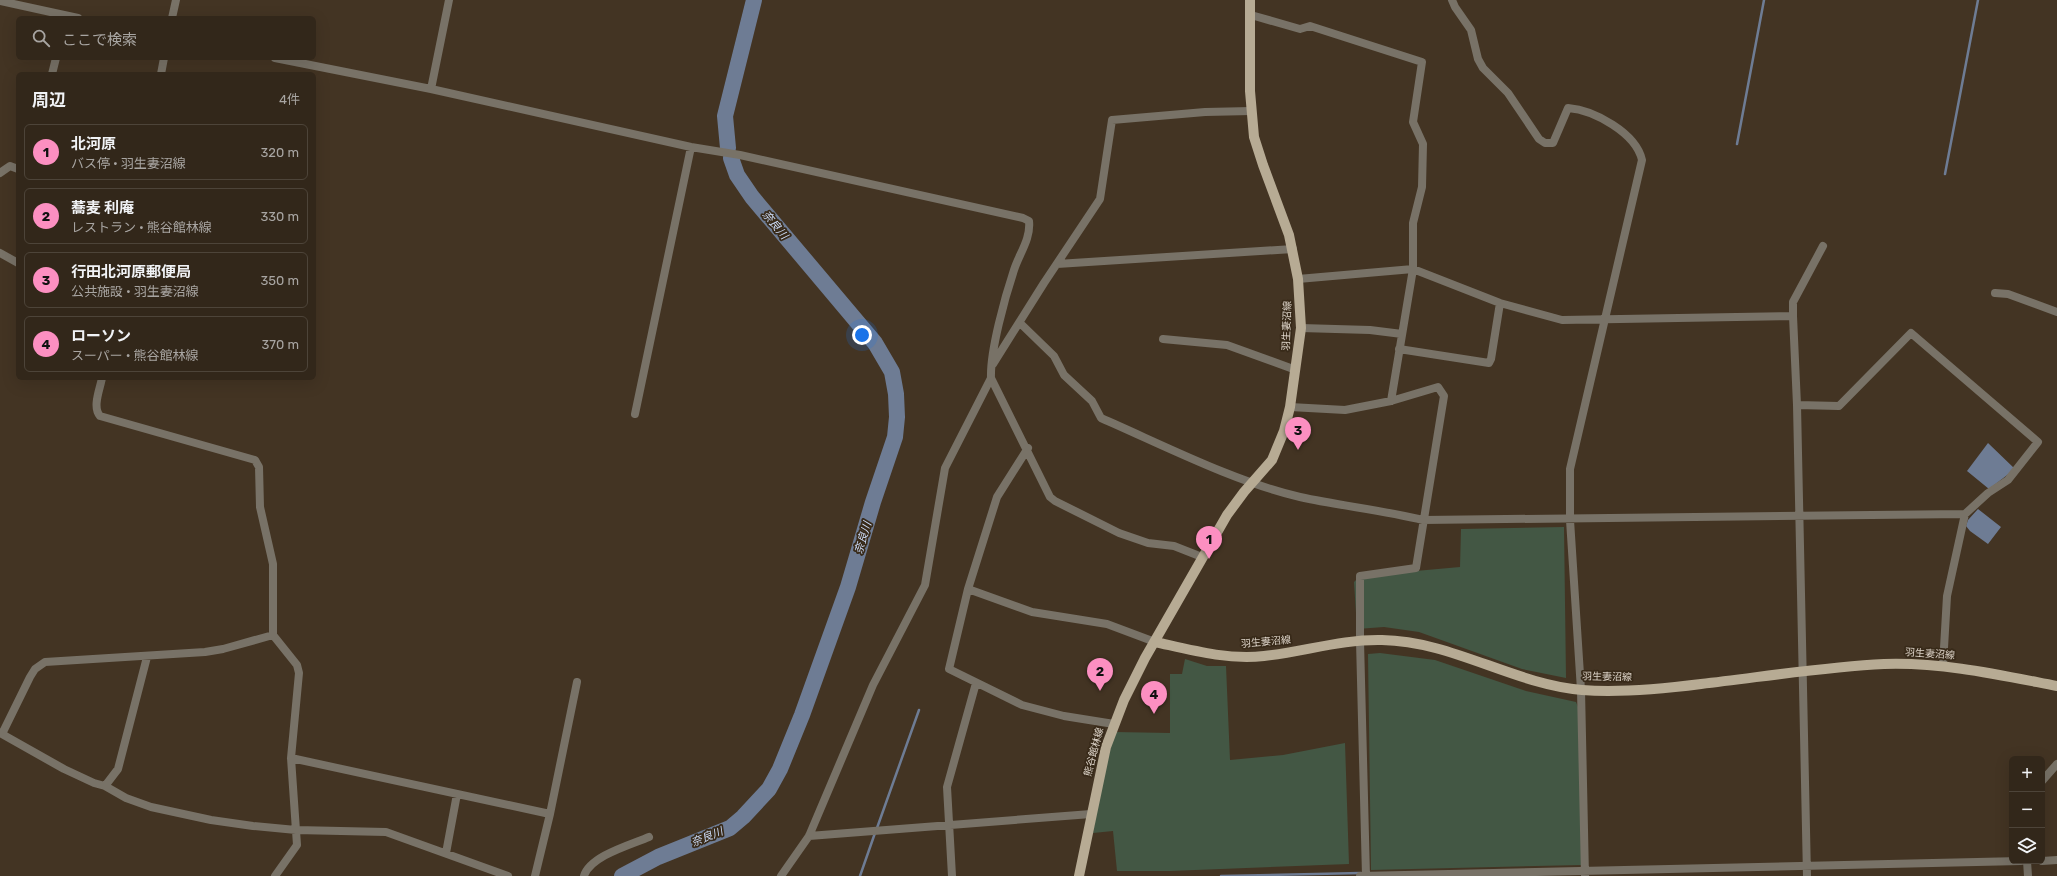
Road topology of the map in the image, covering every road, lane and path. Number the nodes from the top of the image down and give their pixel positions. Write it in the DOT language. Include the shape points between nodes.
graph roads {
  1 [pos="176,0"];
  2 [pos="449,0"];
  3 [pos="1250,0"];
  4 [pos="1452,0"];
  5 [pos="0,1"];
  6 [pos="1250,15"];
  7 [pos="62,16"];
  8 [pos="172,16"];
  9 [pos="56,60"];
  10 [pos="164,60"];
  11 [pos="285,60"];
  12 [pos="52,72"];
  13 [pos="161,72"];
  14 [pos="431,89"];
  15 [pos="1251,111"];
  16 [pos="691,147"];
  17 [pos="16,168"];
  18 [pos="0,173"];
  19 [pos="1823,246"];
  20 [pos="1293,250"];
  21 [pos="0,253"];
  22 [pos="16,263"];
  23 [pos="1057,264"];
  24 [pos="1413,269"];
  25 [pos="1298,280"];
  26 [pos="1995,293"];
  27 [pos="1500,303"];
  28 [pos="2057,312"];
  29 [pos="1793,316"];
  30 [pos="1605,320"];
  31 [pos="1020,323"];
  32 [pos="1301,328"];
  33 [pos="1402,334"];
  34 [pos="1163,339"];
  35 [pos="1399,349"];
  36 [pos="991,368"];
  37 [pos="1296,370"];
  38 [pos="991,378"];
  39 [pos="102,380"];
  40 [pos="1391,401"];
  41 [pos="1797,406"];
  42 [pos="1290,407"];
  43 [pos="635,414"];
  44 [pos="1028,448"];
  45 [pos="1253,482"];
  46 [pos="1965,514"];
  47 [pos="1799,517"];
  48 [pos="1423,520"];
  49 [pos="1570,520"];
  50 [pos="1202,557"];
  51 [pos="968,589"];
  52 [pos="273,635"];
  53 [pos="1360,641"];
  54 [pos="1155,642"];
  55 [pos="147,657"];
  56 [pos="1943,665"];
  57 [pos="1802,672"];
  58 [pos="577,682"];
  59 [pos="976,683"];
  60 [pos="2057,686"];
  61 [pos="1581,690"];
  62 [pos="1114,724"];
  63 [pos="1,734"];
  64 [pos="291,758"];
  65 [pos="2057,764"];
  66 [pos="2045,778"];
  67 [pos="105,786"];
  68 [pos="457,794"];
  69 [pos="550,814"];
  70 [pos="1091,814"];
  71 [pos="948,826"];
  72 [pos="296,830"];
  73 [pos="809,836"];
  74 [pos="649,837"];
  75 [pos="446,853"];
  76 [pos="2057,860"];
  77 [pos="2009,861"];
  78 [pos="2045,861"];
  79 [pos="2027,864"];
  80 [pos="1806,867"];
  81 [pos="1585,874"];
  82 [pos="274,876"];
  83 [pos="508,876"];
  84 [pos="535,876"];
  85 [pos="584,876"];
  86 [pos="781,876"];
  87 [pos="952,876"];
  88 [pos="1079,876"];
  89 [pos="1360,876"];
  90 [pos="1366,876"];
  91 [pos="1807,876"];
  92 [pos="2028,876"];
  1 -- 8 [label="street"];
  2 -- 14 [label="street"];
  3 -- 6 [label="main road, 羽生妻沼線"];
  4 -- 30 [label="street" via="1454,7 1471,30 1478,59 1483,68 1508,93 1539,139 1545,143 1553,143 1568,108 1581,109 1616,127 1630,138 1641,154 1642,160"];
  5 -- 7 [label="street"];
  6 -- 15 [label="main road, 羽生妻沼線"];
  6 -- 24 [label="street" via="1300,28 1310,26 1422,62 1413,122 1423,144 1422,187 1413,223"];
  9 -- 12 [label="street"];
  10 -- 13 [label="street"];
  11 -- 14 [label="street"];
  14 -- 16 [label="street"];
  15 -- 20 [label="main road, 羽生妻沼線" via="1257,150"];
  15 -- 23 [label="street" via="1112,120 1100,199"];
  16 -- 36 [label="street" via="740,155 1029,221 1030,231 1014,269"];
  16 -- 43 [label="street"];
  17 -- 18 [label="street" via="10,166"];
  19 -- 29 [label="street" via="1793,302"];
  20 -- 23 [label="street"];
  20 -- 25 [label="main road, 羽生妻沼線"];
  21 -- 22 [label="street"];
  23 -- 31 [label="street"];
  24 -- 25 [label="street"];
  24 -- 27 [label="street"];
  24 -- 33 [label="street"];
  25 -- 32 [label="main road, 羽生妻沼線"];
  26 -- 28 [label="street" via="2008,294"];
  27 -- 30 [label="street" via="1562,320"];
  27 -- 35 [label="street" via="1489,363"];
  29 -- 30 [label="street"];
  29 -- 41 [label="street"];
  30 -- 49 [label="street" via="1570,469"];
  31 -- 36 [label="street"];
  31 -- 45 [label="street" via="1054,356 1064,375 1092,401 1101,418"];
  32 -- 33 [label="street" via="1370,330"];
  32 -- 37 [label="main road, 羽生妻沼線"];
  33 -- 35 [label="street"];
  34 -- 37 [label="street" via="1228,345"];
  35 -- 40 [label="street"];
  36 -- 38 [label="street"];
  37 -- 42 [label="main road, 羽生妻沼線"];
  38 -- 44 [label="street"];
  38 -- 73 [label="street" via="945,468 925,585 874,685"];
  39 -- 52 [label="street" via="96,407 96,412 100,416 254,460 259,467 260,507 273,564"];
  40 -- 42 [label="street" via="1345,410"];
  40 -- 48 [label="street" via="1438,387 1444,396"];
  41 -- 46 [label="street" via="1839,406 1911,333 2038,442 2008,480 1988,493"];
  41 -- 47 [label="street"];
  42 -- 45 [label="main road, 羽生妻沼線" via="1272,460"];
  44 -- 50 [label="street" via="1050,497 1055,501 1122,534 1148,543 1174,546"];
  44 -- 51 [label="street" via="997,497"];
  45 -- 48 [label="street" via="1299,496"];
  45 -- 50 [label="main road, 羽生妻沼線" via="1236,503"];
  46 -- 47 [label="street"];
  46 -- 56 [label="street" via="1947,596"];
  47 -- 49 [label="street"];
  47 -- 57 [label="street"];
  48 -- 49 [label="street"];
  48 -- 53 [label="street" via="1416,568 1360,576"];
  49 -- 61 [label="street"];
  50 -- 54 [label="main road, 羽生妻沼線"];
  51 -- 54 [label="street" via="1032,612 1107,624"];
  51 -- 59 [label="street" via="949,669"];
  52 -- 55 [label="street" via="223,649"];
  52 -- 64 [label="street" via="297,665 299,673"];
  53 -- 54 [label="main road, 羽生妻沼線" via="1284,654 1244,657 1214,655"];
  53 -- 61 [label="main road, 羽生妻沼線" via="1382,640 1424,645 1527,678"];
  53 -- 90 [label="street"];
  54 -- 62 [label="main road, 熊谷館林線" via="1131,685"];
  55 -- 63 [label="street" via="40,664 30,677"];
  55 -- 67 [label="street" via="118,769"];
  56 -- 57 [label="main road, 羽生妻沼線" via="1882,664"];
  56 -- 60 [label="main road, 羽生妻沼線"];
  57 -- 61 [label="main road, 羽生妻沼線" via="1648,690"];
  57 -- 80 [label="street"];
  58 -- 69 [label="street"];
  59 -- 62 [label="street" via="1022,705 1064,716"];
  59 -- 71 [label="street" via="947,787"];
  61 -- 81 [label="street"];
  62 -- 70 [label="main road, 熊谷館林線" via="1101,766"];
  63 -- 67 [label="street" via="64,769"];
  64 -- 68 [label="street"];
  64 -- 72 [label="street"];
  65 -- 66 [label="street"];
  67 -- 72 [label="street" via="126,798 151,807 211,820"];
  68 -- 69 [label="street"];
  68 -- 75 [label="street"];
  69 -- 84 [label="street"];
  70 -- 71 [label="street"];
  70 -- 88 [label="main road, 熊谷館林線"];
  71 -- 73 [label="street"];
  71 -- 87 [label="street"];
  72 -- 75 [label="street" via="386,832"];
  72 -- 82 [label="street" via="297,845"];
  73 -- 86 [label="street"];
  74 -- 85 [label="street" via="595,860"];
  75 -- 83 [label="street"];
  76 -- 78 [label="street"];
  77 -- 80 [label="street"];
  79 -- 92 [label="street"];
  80 -- 81 [label="street"];
  80 -- 91 [label="street"];
  81 -- 90 [label="street"];
  89 -- 90 [label="street"];
}
